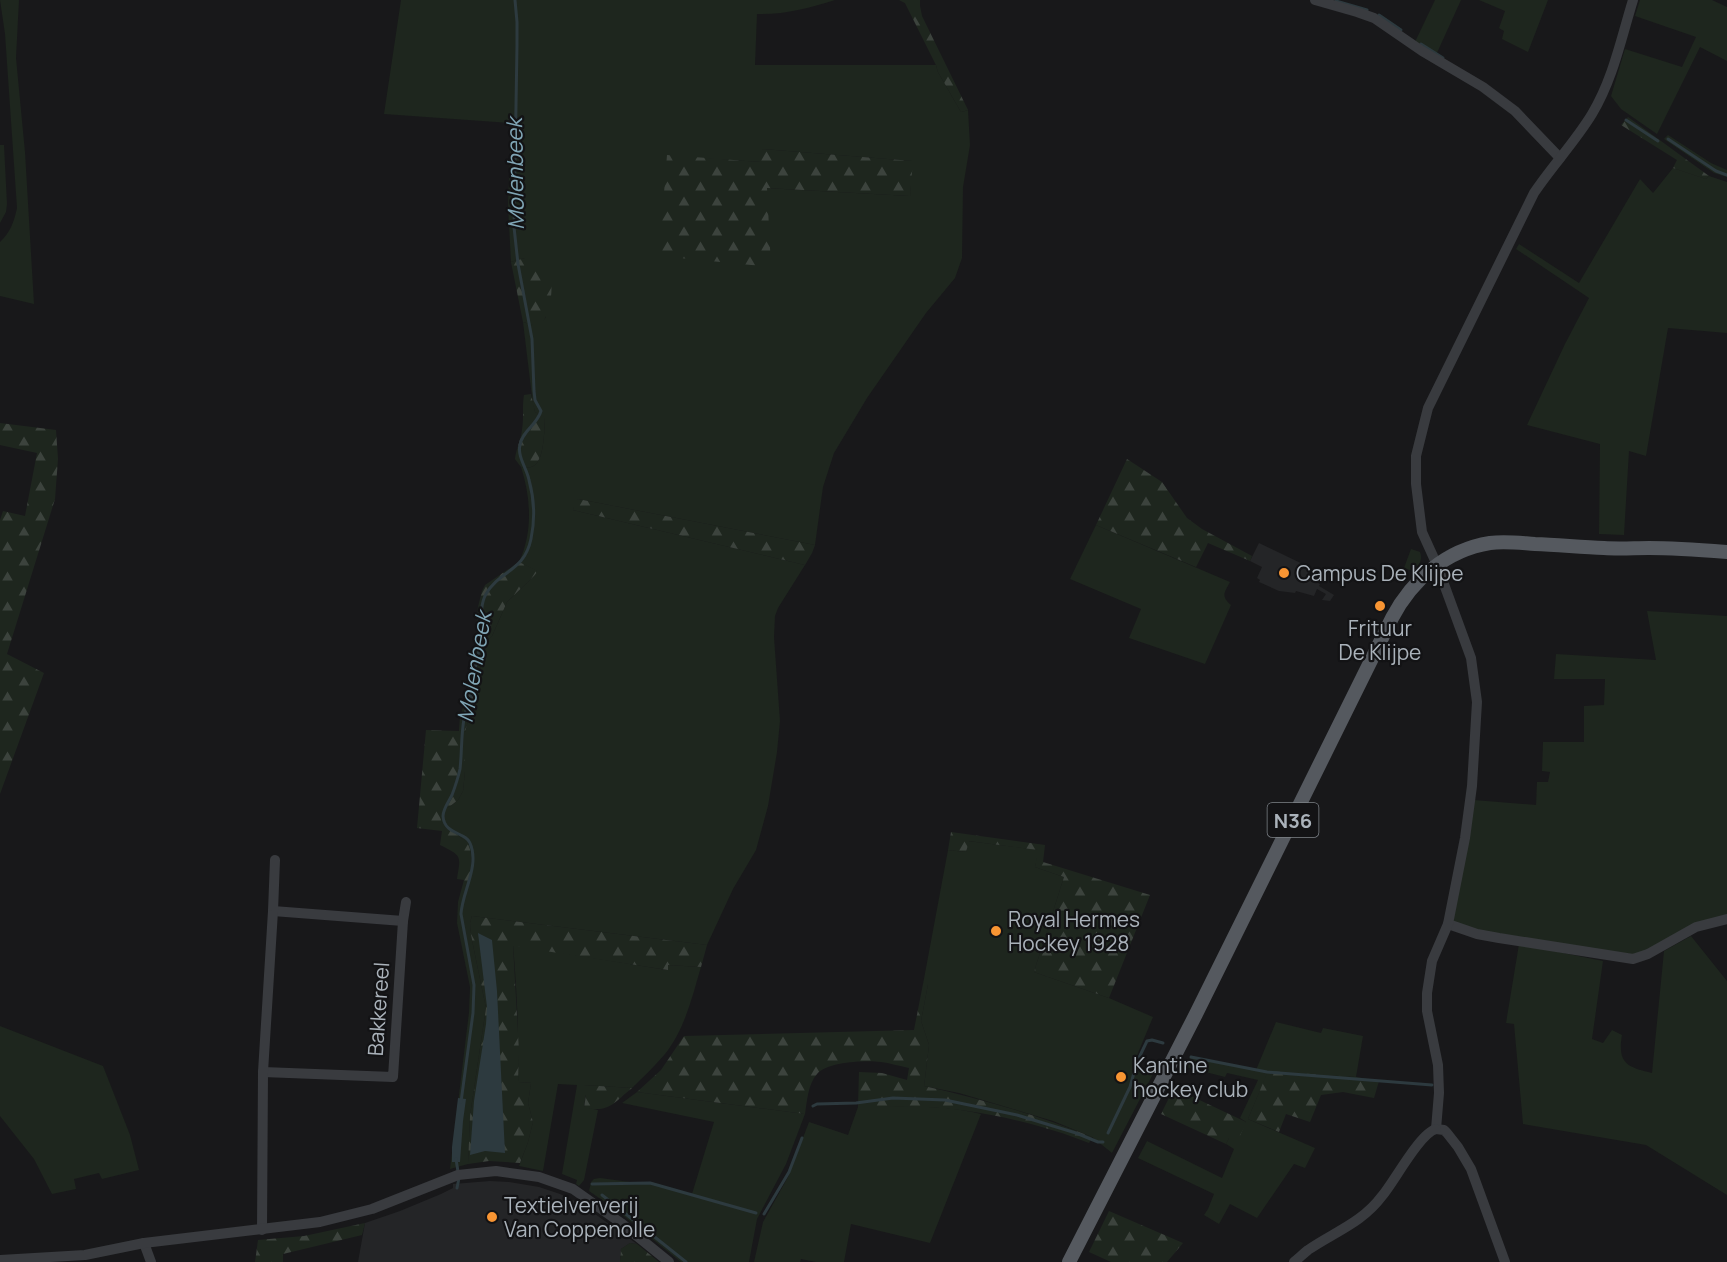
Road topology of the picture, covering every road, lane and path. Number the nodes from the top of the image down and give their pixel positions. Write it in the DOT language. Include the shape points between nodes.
graph roads {
  1 [pos="1315,0"];
  2 [pos="1633,0"];
  3 [pos="1560,158"];
  4 [pos="1727,552"];
  5 [pos="1437,565"];
  6 [pos="275,860"];
  7 [pos="406,902"];
  8 [pos="273,911"];
  9 [pos="1727,919"];
  10 [pos="403,921"];
  11 [pos="1448,924"];
  12 [pos="263,1072"];
  13 [pos="1436,1128"];
  14 [pos="262,1230"];
  15 [pos="144,1243"];
  16 [pos="75,1259"];
  17 [pos="0,1260"];
  18 [pos="151,1262"];
  19 [pos="669,1262"];
  20 [pos="1069,1262"];
  21 [pos="1294,1262"];
  22 [pos="1505,1262"];
  1 -- 3 [label="street" via="1374,18 1483,87 1515,111"];
  2 -- 3 [label="street" via="1605,88"];
  3 -- 5 [label="street" via="1534,193 1424,420 1416,456 1417,498 1422,532"];
  4 -- 5 [label="main road, N36" via="1509,542 1477,546"];
  5 -- 11 [label="street" via="1471,658 1477,702 1469,813"];
  5 -- 20 [label="main road, N36" via="1413,587 1392,618"];
  6 -- 8 [label="street"];
  7 -- 10 [label="street, Bakkereel"];
  8 -- 10 [label="street"];
  8 -- 12 [label="street"];
  9 -- 11 [label="street" via="1696,927 1633,959 1477,934"];
  10 -- 12 [label="street, Bakkereel" via="393,1077"];
  11 -- 13 [label="street" via="1432,961 1427,993 1438,1065"];
  12 -- 14 [label="street"];
  13 -- 21 [label="street" via="1422,1140 1370,1210"];
  13 -- 22 [label="street" via="1448,1133 1465,1157"];
  14 -- 15 [label="street"];
  14 -- 19 [label="street" via="320,1222 372,1209 465,1174 510,1172 539,1177 582,1194"];
  15 -- 16 [label="street"];
  15 -- 18 [label="street"];
  16 -- 17 [label="street"];
}
